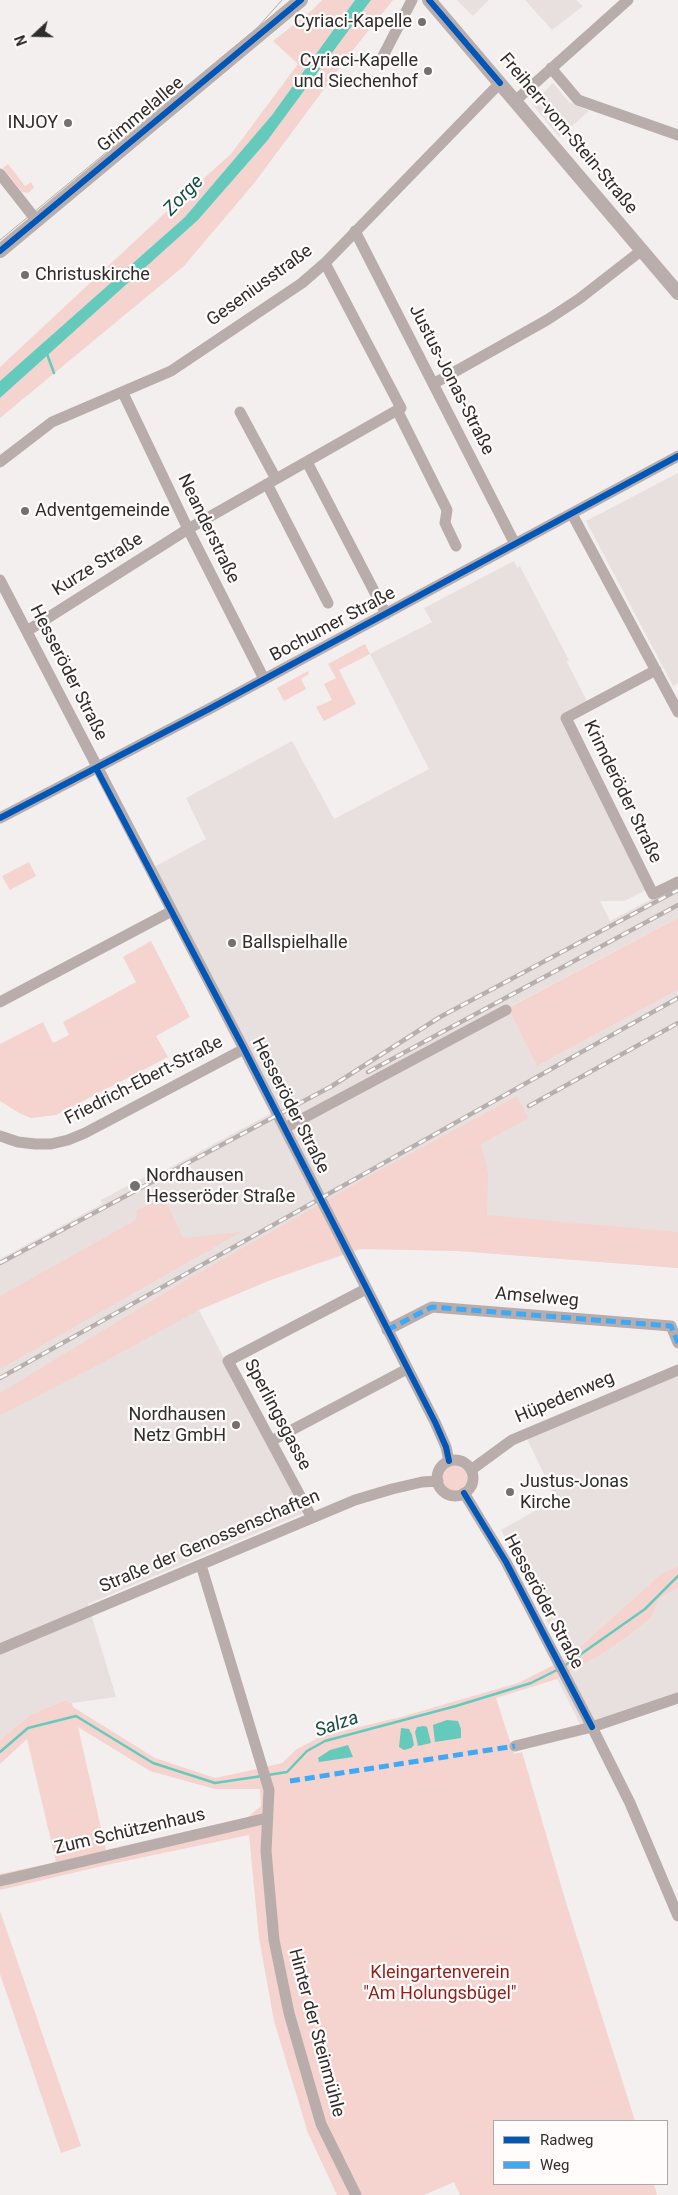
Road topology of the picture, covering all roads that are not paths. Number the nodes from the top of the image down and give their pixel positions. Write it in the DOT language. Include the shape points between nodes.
graph roads {
  1 [pos="301,0"];
  2 [pos="412,0"];
  3 [pos="429,0"];
  4 [pos="436,0"];
  5 [pos="628,0"];
  6 [pos="442,14"];
  7 [pos="382,58"];
  8 [pos="551,68"];
  9 [pos="500,83"];
  10 [pos="515,101"];
  11 [pos="678,135"];
  12 [pos="0,174"];
  13 [pos="37,221"];
  14 [pos="355,231"];
  15 [pos="642,250"];
  16 [pos="0,251"];
  17 [pos="325,263"];
  18 [pos="678,293"];
  19 [pos="433,384"];
  20 [pos="123,393"];
  21 [pos="397,410"];
  22 [pos="240,412"];
  23 [pos="678,456"];
  24 [pos="0,462"];
  25 [pos="307,462"];
  26 [pos="272,482"];
  27 [pos="572,514"];
  28 [pos="188,529"];
  29 [pos="515,544"];
  30 [pos="456,546"];
  31 [pos="0,580"];
  32 [pos="328,603"];
  33 [pos="386,614"];
  34 [pos="27,631"];
  35 [pos="656,670"];
  36 [pos="264,679"];
  37 [pos="674,692"];
  38 [pos="678,712"];
  39 [pos="96,768"];
  40 [pos="0,818"];
  41 [pos="678,882"];
  42 [pos="172,911"];
  43 [pos="0,1002"];
  44 [pos="506,1010"];
  45 [pos="244,1049"];
  46 [pos="285,1128"];
  47 [pos="0,1136"];
  48 [pos="366,1289"];
  49 [pos="388,1330"];
  50 [pos="678,1344"];
  51 [pos="407,1369"];
  52 [pos="678,1370"];
  53 [pos="271,1441"];
  54 [pos="450,1461"];
  55 [pos="471,1470"];
  56 [pos="438,1481"];
  57 [pos="464,1493"];
  58 [pos="312,1518"];
  59 [pos="201,1565"];
  60 [pos="0,1649"];
  61 [pos="678,1698"];
  62 [pos="592,1726"];
  63 [pos="516,1746"];
  64 [pos="267,1818"];
  65 [pos="0,1881"];
  66 [pos="678,1916"];
  67 [pos="356,2195"];
  1 -- 13 [label="main road, Grimmelallee"];
  2 -- 7 [label="street"];
  3 -- 6 [label="main road, Freiherr-vom-Stein-Straße"];
  4 -- 6 [label="main road"];
  5 -- 8 [label="street"];
  6 -- 9 [label="main road, Freiherr-vom-Stein-Straße"];
  8 -- 10 [label="street"];
  8 -- 11 [label="street" via="578,100"];
  9 -- 10 [label="main road, Freiherr-vom-Stein-Straße"];
  9 -- 14 [label="street, Geseniusstraße"];
  10 -- 15 [label="main road, Freiherr-vom-Stein-Straße"];
  12 -- 13 [label="street"];
  13 -- 16 [label="main road, Grimmelallee"];
  14 -- 17 [label="street, Geseniusstraße"];
  14 -- 19 [label="street, Justus-Jonas-Straße"];
  15 -- 18 [label="main road, Freiherr-vom-Stein-Straße"];
  15 -- 19 [label="street" via="547,320"];
  17 -- 20 [label="street, Geseniusstraße" via="302,283 171,371"];
  17 -- 21 [label="street" via="401,408"];
  19 -- 29 [label="street, Justus-Jonas-Straße"];
  20 -- 24 [label="street, Geseniusstraße" via="52,422"];
  20 -- 28 [label="street, Neanderstraße"];
  21 -- 25 [label="street, Kurze Straße"];
  21 -- 30 [label="street" via="447,510 445,524"];
  22 -- 26 [label="street"];
  23 -- 27 [label="street, Bochumer Straße"];
  25 -- 26 [label="street, Kurze Straße"];
  25 -- 33 [label="street"];
  26 -- 28 [label="street, Kurze Straße"];
  26 -- 32 [label="street"];
  27 -- 29 [label="street, Bochumer Straße"];
  27 -- 35 [label="street"];
  28 -- 34 [label="street, Kurze Straße"];
  28 -- 36 [label="street, Neanderstraße"];
  29 -- 33 [label="street, Bochumer Straße"];
  31 -- 34 [label="street, Hesseröder Straße"];
  33 -- 36 [label="street, Bochumer Straße"];
  34 -- 39 [label="street, Hesseröder Straße"];
  35 -- 37 [label="street"];
  35 -- 41 [label="street, Krimderöder Straße" via="566,718 653,894"];
  36 -- 39 [label="street, Bochumer Straße"];
  37 -- 38 [label="street"];
  39 -- 40 [label="street, Bochumer Straße"];
  39 -- 42 [label="street, Hesseröder Straße"];
  42 -- 43 [label="street"];
  42 -- 45 [label="street, Hesseröder Straße"];
  44 -- 46 [label="street, Hesseröder Straße"];
  45 -- 46 [label="street, Hesseröder Straße"];
  45 -- 47 [label="street, Friedrich-Ebert-Straße" via="68,1140 35,1144"];
  46 -- 48 [label="street, Hesseröder Straße"];
  48 -- 49 [label="street, Hesseröder Straße"];
  48 -- 53 [label="street, Sperlingsgasse" via="228,1361"];
  49 -- 50 [label="street, Amselweg" via="432,1307 671,1326"];
  49 -- 51 [label="street, Hesseröder Straße"];
  51 -- 53 [label="street"];
  51 -- 54 [label="street, Hesseröder Straße" via="439,1430"];
  52 -- 55 [label="street, Hüpedenweg" via="512,1440"];
  53 -- 58 [label="street, Sperlingsgasse"];
  54 -- 55 [label="street" via="465,1463"];
  54 -- 56 [label="street" via="439,1470"];
  55 -- 57 [label="street" via="472,1483"];
  56 -- 57 [label="street" via="446,1493 454,1496"];
  56 -- 58 [label="street, Straße der Genossenschaften" via="392,1488"];
  57 -- 62 [label="street, Hesseröder Straße" via="506,1562"];
  58 -- 59 [label="street, Straße der Genossenschaften"];
  59 -- 60 [label="street, Straße der Genossenschaften"];
  59 -- 64 [label="street, Hinter der Steinmühle" via="264,1770 269,1790"];
  61 -- 62 [label="street"];
  62 -- 63 [label="street"];
  62 -- 66 [label="street, Hesseröder Straße" via="630,1803"];
  64 -- 65 [label="street, Zum Schützenhaus"];
  64 -- 67 [label="street, Hinter der Steinmühle" via="266,1850 274,1940 289,2013 321,2124"];
}
